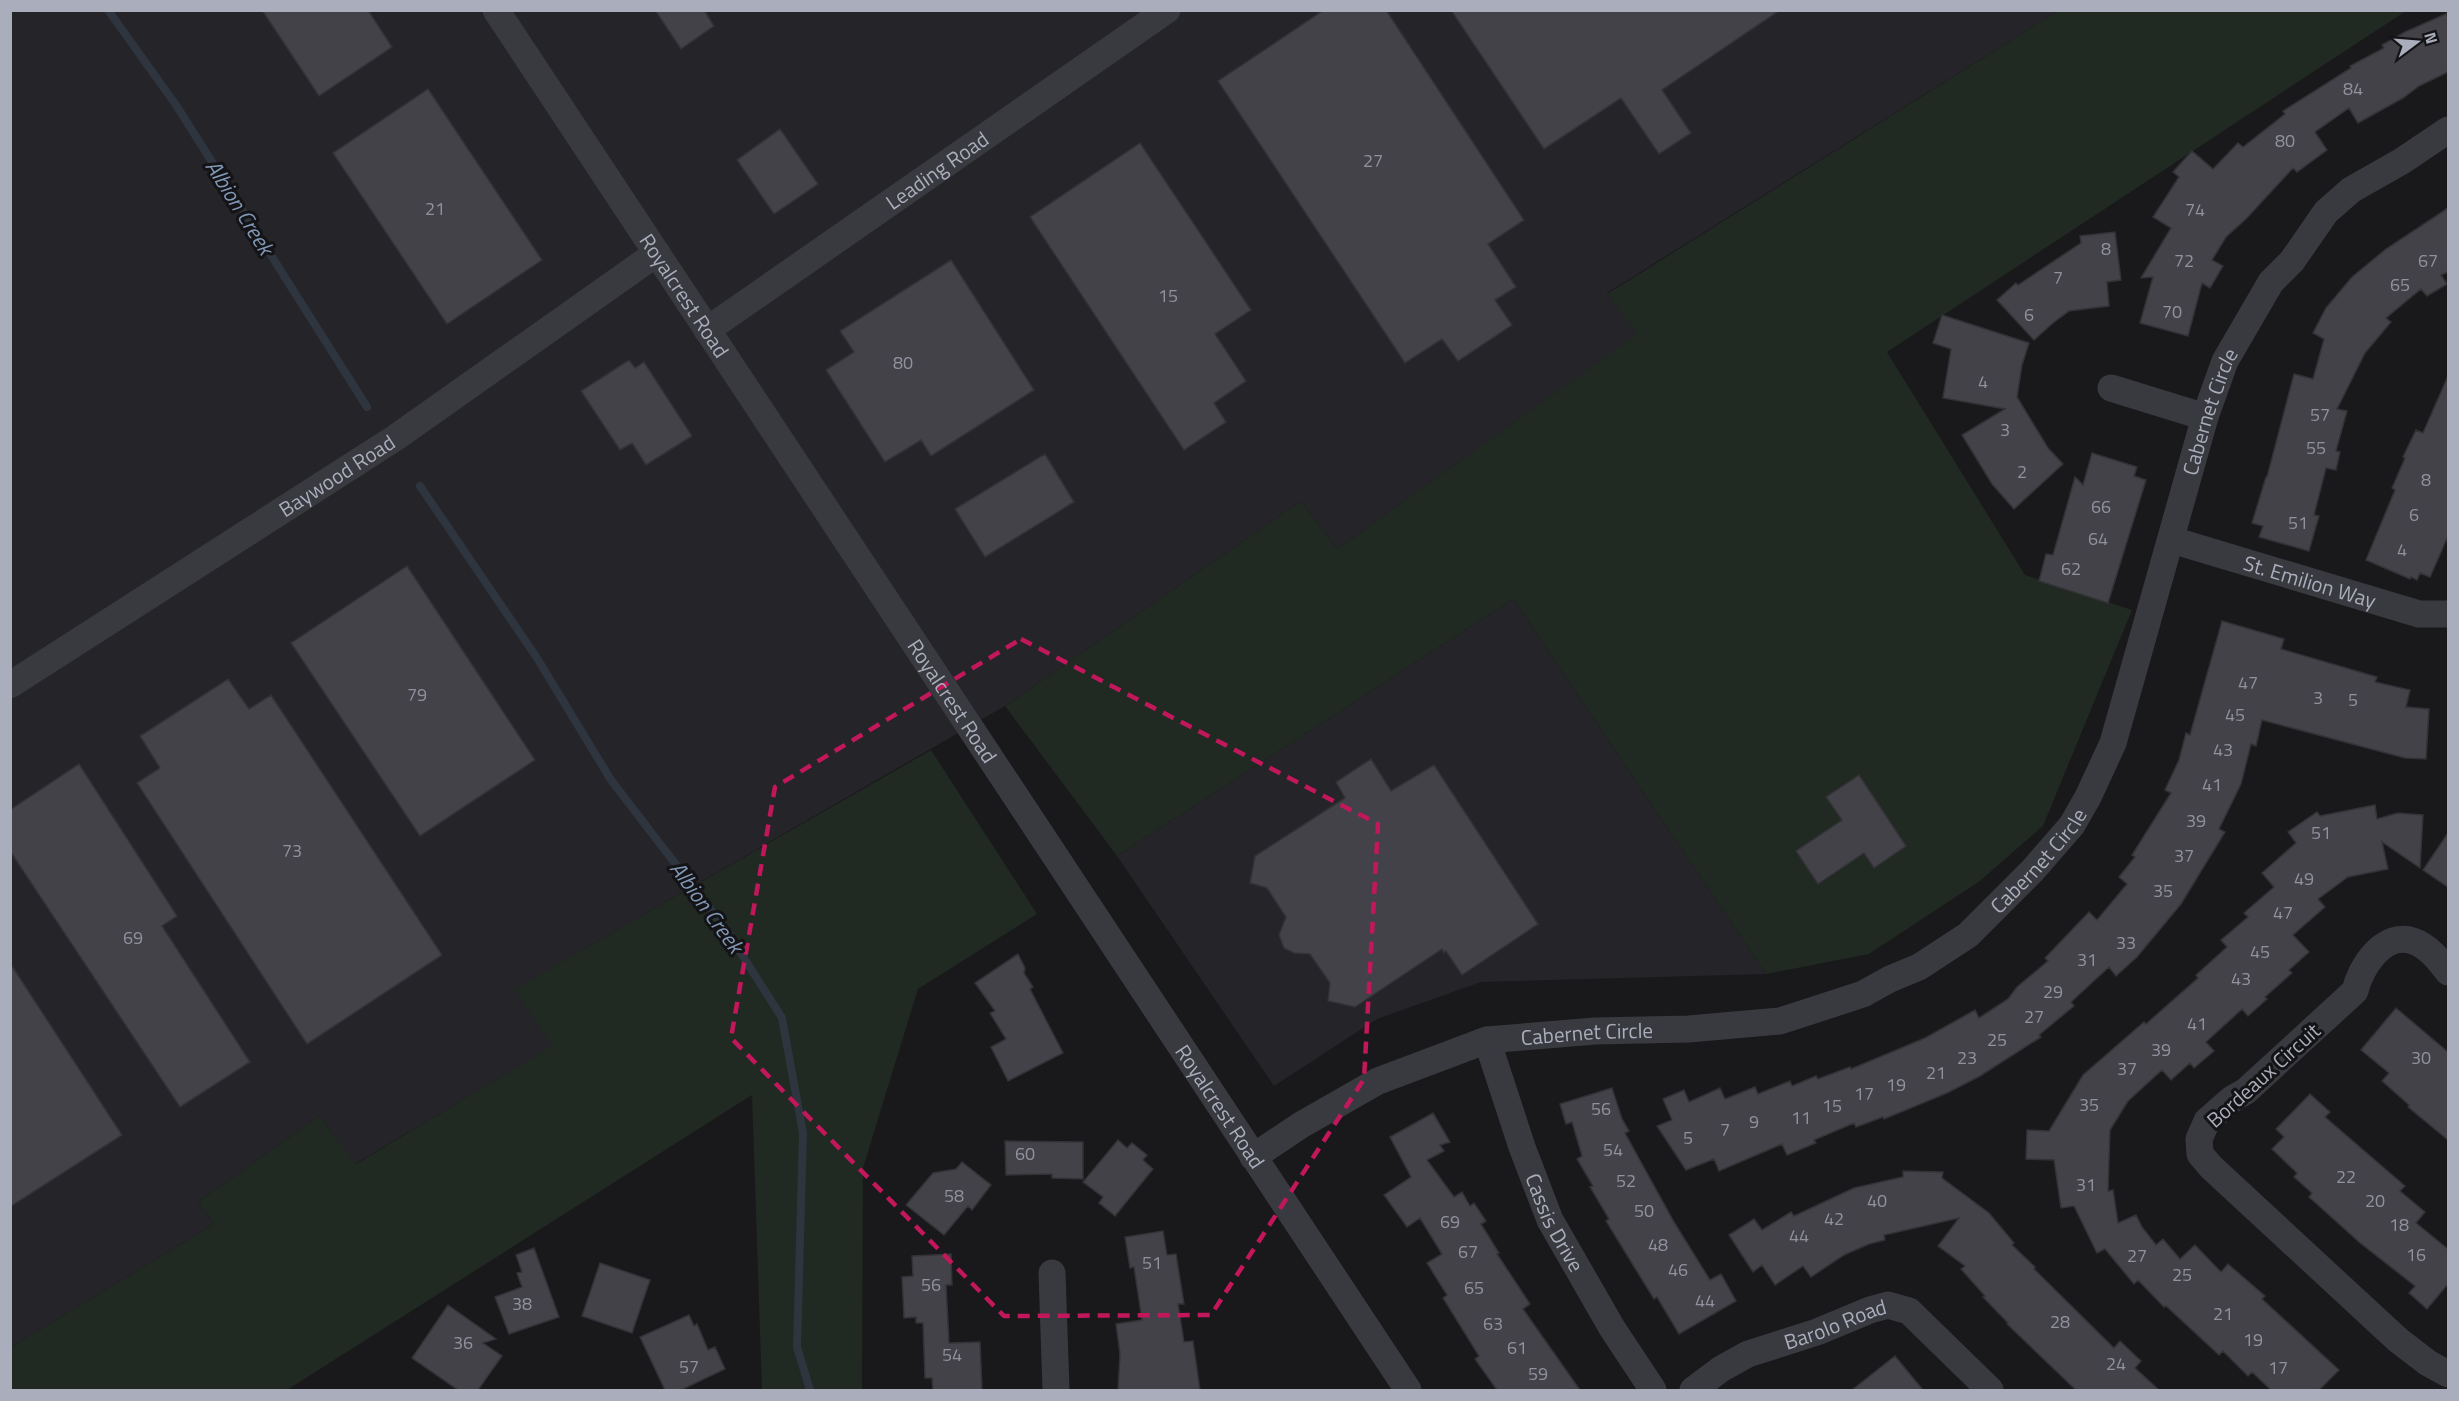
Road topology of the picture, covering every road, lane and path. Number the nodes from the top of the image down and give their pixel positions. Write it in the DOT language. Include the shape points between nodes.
graph roads {
  1 [pos="496,10"];
  2 [pos="1167,10"];
  3 [pos="2448,130"];
  4 [pos="657,253"];
  5 [pos="707,330"];
  6 [pos="2111,388"];
  7 [pos="2205,417"];
  8 [pos="2172,540"];
  9 [pos="2448,614"];
  10 [pos="10,685"];
  11 [pos="2448,972"];
  12 [pos="1487,1040"];
  13 [pos="1253,1157"];
  14 [pos="1052,1273"];
  15 [pos="2448,1374"];
  16 [pos="1056,1390"];
  17 [pos="1408,1390"];
  18 [pos="1653,1390"];
  19 [pos="1693,1390"];
  20 [pos="1990,1390"];
  1 -- 4 [label="street, Royalcrest Road"];
  2 -- 5 [label="street, Leading Road"];
  3 -- 7 [label="street, Cabernet Circle" via="2351,190 2326,212 2292,261 2271,282 2225,361"];
  4 -- 5 [label="street, Royalcrest Road"];
  4 -- 10 [label="street, Baywood Road" via="395,438"];
  5 -- 13 [label="street, Royalcrest Road"];
  6 -- 7 [label="street"];
  7 -- 8 [label="street, Cabernet Circle"];
  8 -- 9 [label="street, St. Emilion Way" via="2418,614"];
  8 -- 12 [label="street, Cabernet Circle" via="2113,744 2088,797 2072,825 2033,870 1968,935 1919,968 1863,994 1780,1020"];
  11 -- 15 [label="street, Bordeaux Circuit" via="2431,951 2412,940 2376,950 2359,975 2355,991 2246,1091 2207,1121 2199,1139 2200,1154 2236,1191 2398,1340"];
  12 -- 13 [label="street, Cabernet Circle" via="1378,1081"];
  12 -- 18 [label="street, Cassis Drive" via="1550,1220"];
  13 -- 17 [label="street, Royalcrest Road"];
  14 -- 16 [label="street"];
  19 -- 20 [label="street, Barolo Road" via="1748,1354 1888,1305 1909,1311"];
}
